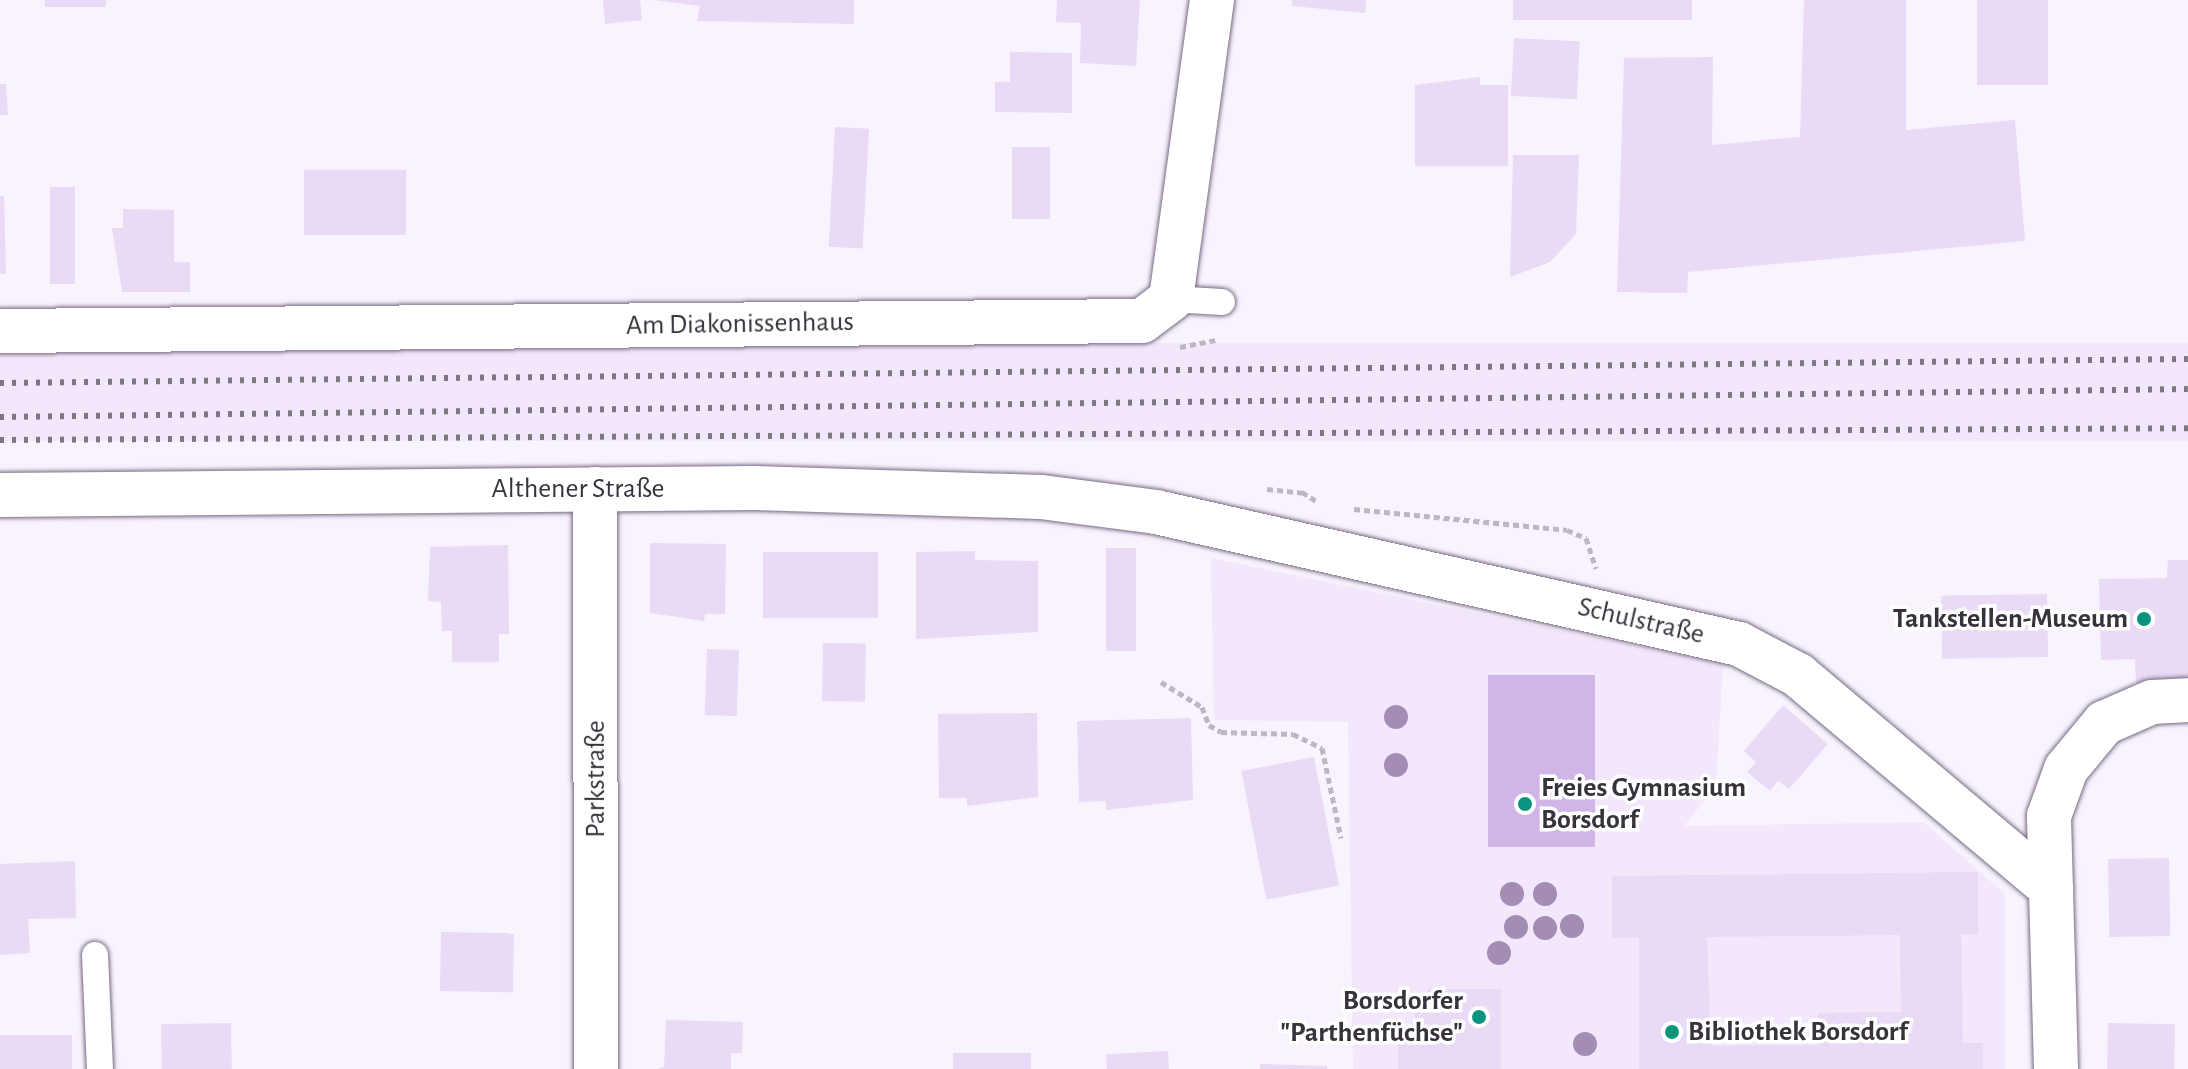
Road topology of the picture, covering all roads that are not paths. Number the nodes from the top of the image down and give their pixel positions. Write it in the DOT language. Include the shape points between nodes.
graph roads {
  1 [pos="1212,0"];
  2 [pos="1171,299"];
  3 [pos="1222,302"];
  4 [pos="0,331"];
  5 [pos="595,489"];
  6 [pos="0,495"];
  7 [pos="1156,512"];
  8 [pos="2188,700"];
  9 [pos="2051,888"];
  10 [pos="95,955"];
  11 [pos="100,1069"];
  12 [pos="596,1069"];
  13 [pos="2056,1069"];
  1 -- 2 [label="street"];
  2 -- 3 [label="lane"];
  2 -- 4 [label="street, Am Diakonissenhaus" via="1142,321"];
  5 -- 6 [label="street, Althener Straße"];
  5 -- 7 [label="street, Althener Straße" via="1041,497"];
  5 -- 12 [label="street, Parkstraße"];
  7 -- 9 [label="street, Schulstraße" via="1739,644 1798,675"];
  8 -- 9 [label="street" via="2152,702 2104,723 2066,769 2049,816"];
  9 -- 13 [label="street"];
  10 -- 11 [label="lane"];
}
